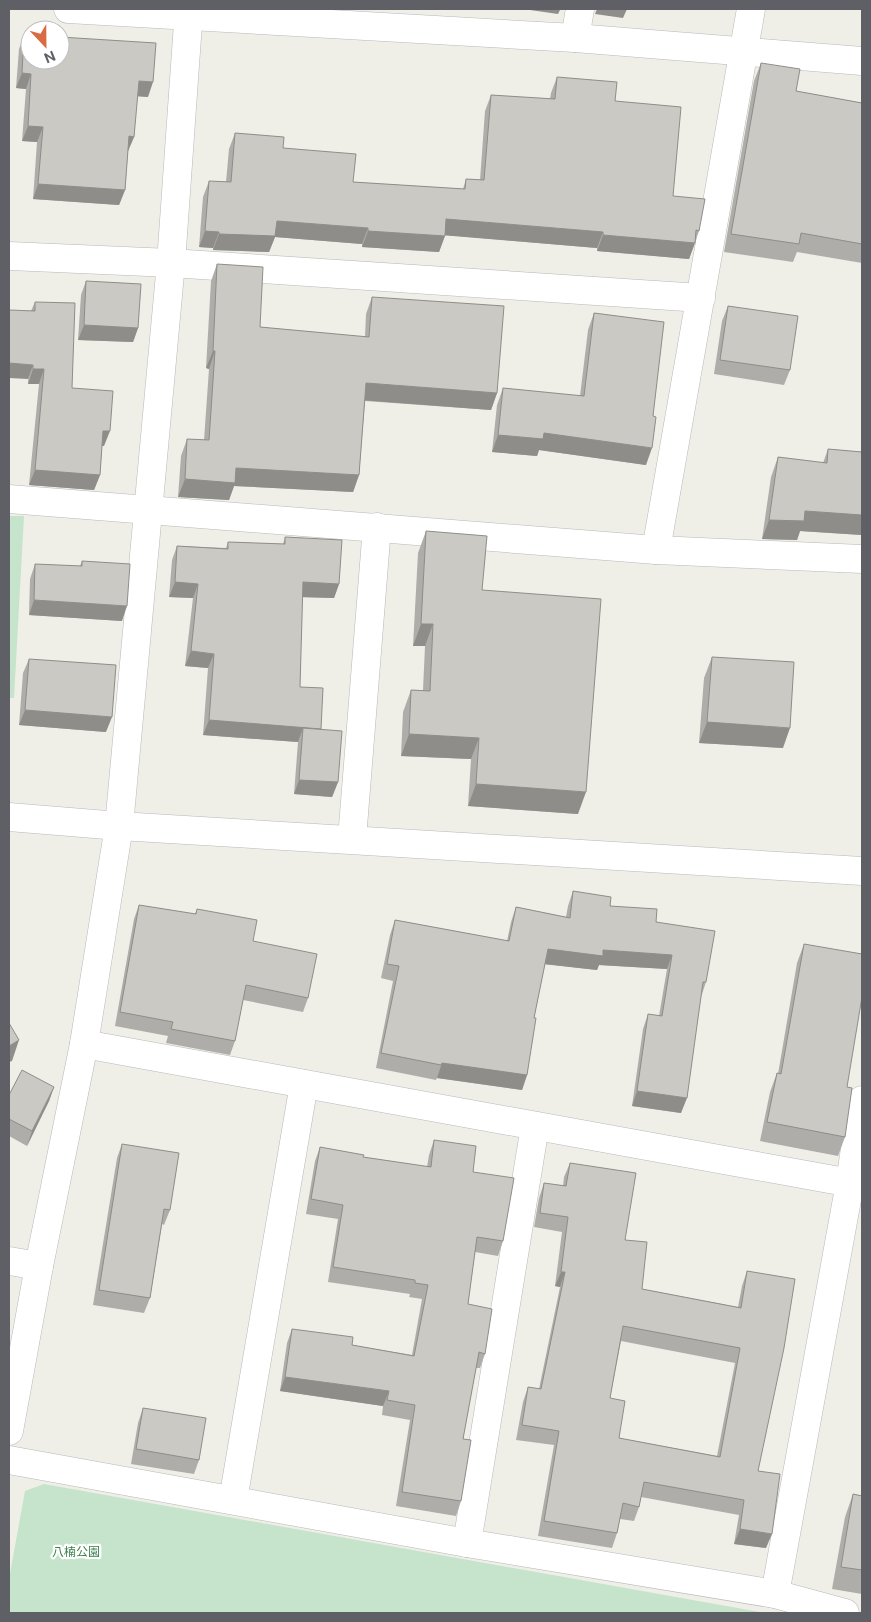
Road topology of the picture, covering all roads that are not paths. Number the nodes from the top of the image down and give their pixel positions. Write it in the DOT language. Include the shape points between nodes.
graph roads {
  1 [pos="68,9"];
  2 [pos="580,9"];
  3 [pos="751,9"];
  4 [pos="189,13"];
  5 [pos="575,38"];
  6 [pos="744,50"];
  7 [pos="862,61"];
  8 [pos="9,256"];
  9 [pos="171,263"];
  10 [pos="701,298"];
  11 [pos="9,499"];
  12 [pos="147,509"];
  13 [pos="377,527"];
  14 [pos="656,550"];
  15 [pos="862,559"];
  16 [pos="9,817"];
  17 [pos="119,826"];
  18 [pos="352,839"];
  19 [pos="862,871"];
  20 [pos="84,1044"];
  21 [pos="304,1084"];
  22 [pos="862,1100"];
  23 [pos="535,1126"];
  24 [pos="856,1184"];
  25 [pos="9,1260"];
  26 [pos="38,1266"];
  27 [pos="9,1431"];
  28 [pos="9,1460"];
  29 [pos="232,1500"];
  30 [pos="467,1543"];
  31 [pos="776,1594"];
  32 [pos="845,1613"];
  1 -- 4 [label="street"];
  2 -- 5 [label="street"];
  3 -- 6 [label="street"];
  4 -- 5 [label="street"];
  4 -- 9 [label="street"];
  5 -- 6 [label="street"];
  6 -- 7 [label="street"];
  6 -- 10 [label="street"];
  8 -- 9 [label="street"];
  9 -- 10 [label="street"];
  9 -- 12 [label="street"];
  10 -- 14 [label="street"];
  11 -- 12 [label="street"];
  12 -- 13 [label="street"];
  12 -- 17 [label="street"];
  13 -- 14 [label="street"];
  13 -- 18 [label="street"];
  14 -- 15 [label="street"];
  16 -- 17 [label="street"];
  17 -- 18 [label="street"];
  17 -- 20 [label="street"];
  18 -- 19 [label="street"];
  20 -- 21 [label="street"];
  20 -- 26 [label="street"];
  21 -- 23 [label="street"];
  21 -- 29 [label="street"];
  22 -- 24 [label="street"];
  23 -- 24 [label="street"];
  23 -- 30 [label="street"];
  24 -- 31 [label="street"];
  25 -- 26 [label="street"];
  26 -- 27 [label="street"];
  28 -- 29 [label="street"];
  29 -- 30 [label="street"];
  30 -- 31 [label="street"];
  31 -- 32 [label="street"];
}
